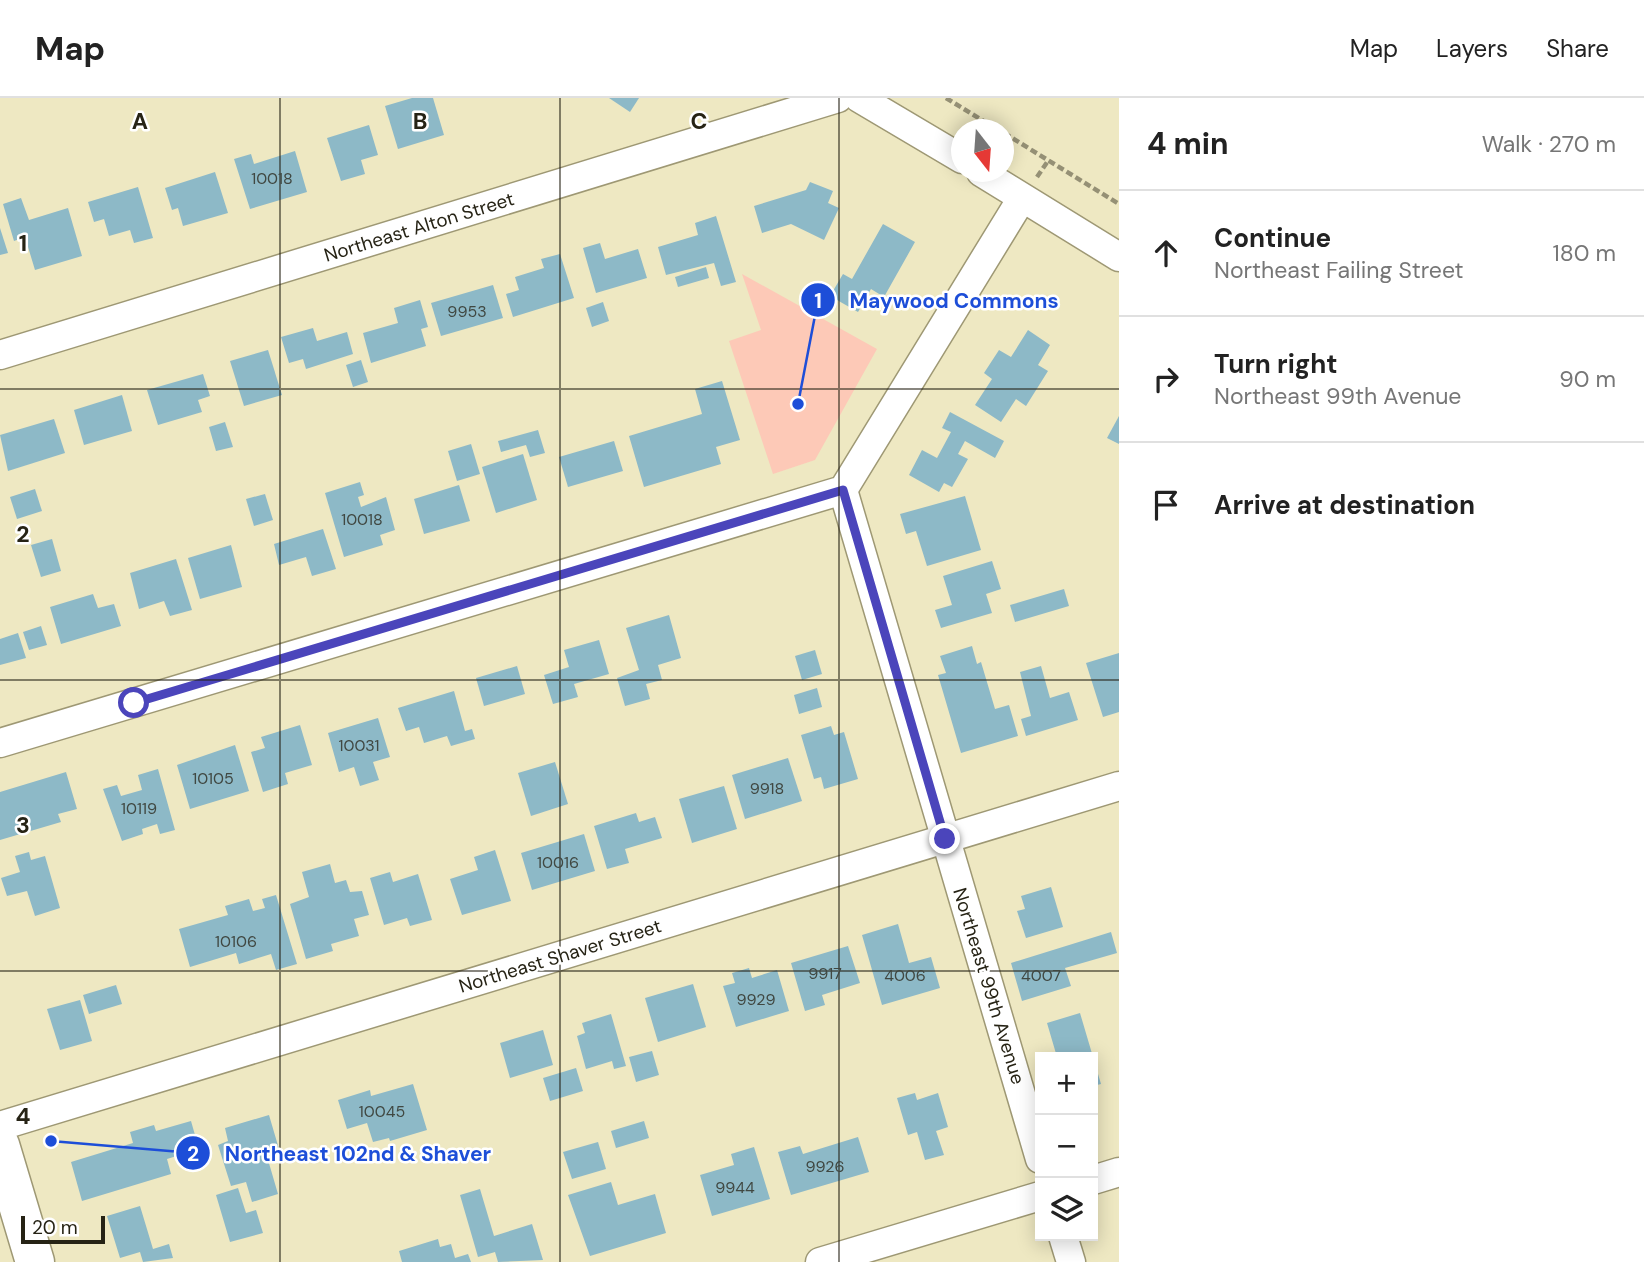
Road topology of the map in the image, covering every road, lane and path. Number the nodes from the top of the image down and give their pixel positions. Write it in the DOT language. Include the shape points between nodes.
graph roads {
  1 [pos="838,98"];
  2 [pos="859,98"];
  3 [pos="946,98"];
  4 [pos="980,119"];
  5 [pos="1014,140"];
  6 [pos="951,153"];
  7 [pos="997,182"];
  8 [pos="1022,198"];
  9 [pos="1119,204"];
  10 [pos="1119,257"];
  11 [pos="0,355"];
  12 [pos="843,490"];
  13 [pos="0,743"];
  14 [pos="1119,786"];
  15 [pos="945,839"];
  16 [pos="0,1126"];
  17 [pos="1035,1142"];
  18 [pos="0,1145"];
  19 [pos="1119,1172"];
  20 [pos="1098,1178"];
  21 [pos="1035,1198"];
  22 [pos="1065,1241"];
  23 [pos="35,1262"];
  24 [pos="820,1262"];
  25 [pos="1071,1262"];
  1 -- 11 [label="street, Northeast Alton Street"];
  2 -- 6 [label="street"];
  3 -- 4 [label="path"];
  5 -- 9 [label="path"];
  7 -- 8 [label="street"];
  8 -- 10 [label="street"];
  8 -- 12 [label="street"];
  12 -- 13 [label="street"];
  12 -- 15 [label="street, Northeast 99th Avenue"];
  14 -- 15 [label="street, Northeast Shaver Street"];
  15 -- 16 [label="street, Northeast Shaver Street"];
  15 -- 17 [label="street, Northeast 99th Avenue"];
  18 -- 23 [label="main road"];
  19 -- 20 [label="street"];
  21 -- 24 [label="street"];
  22 -- 25 [label="street"];
}
